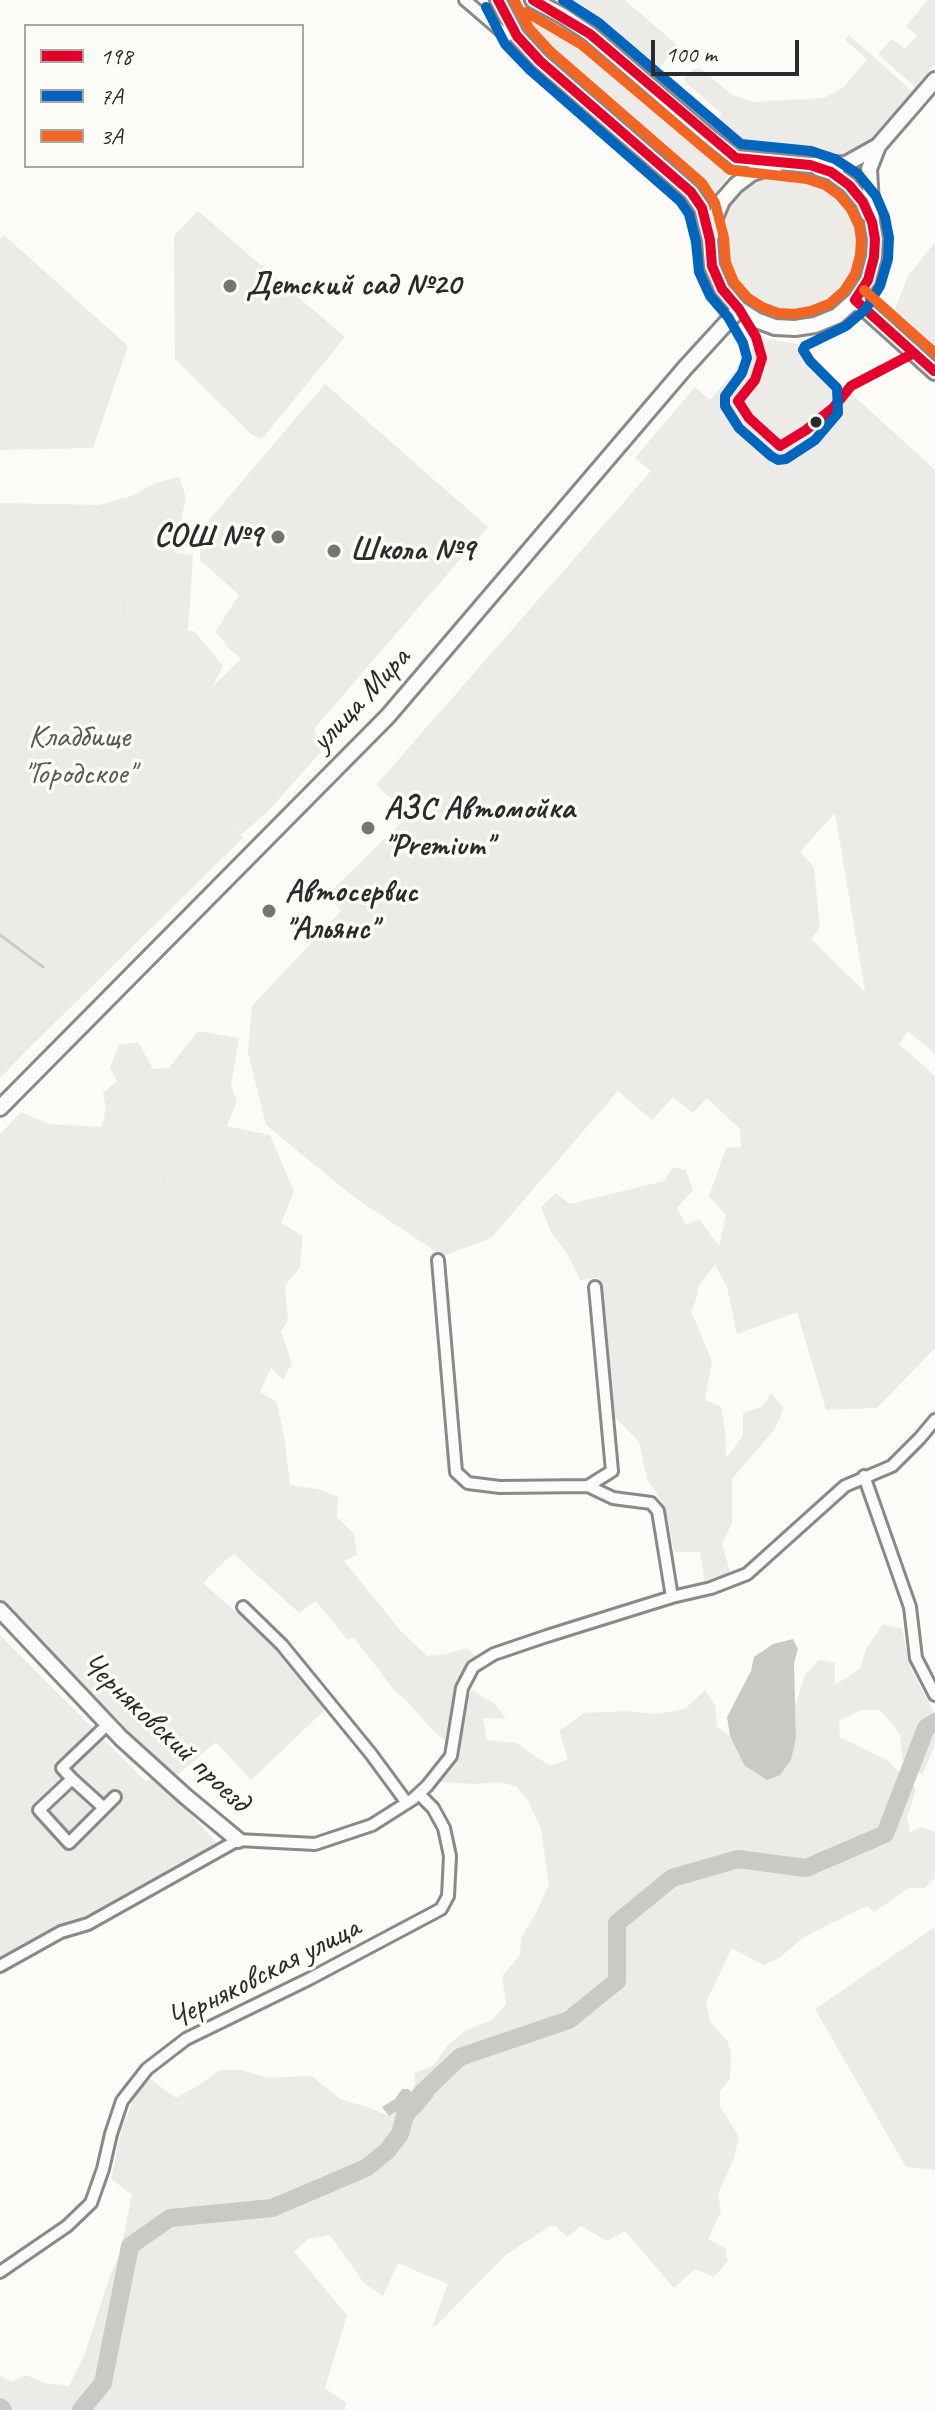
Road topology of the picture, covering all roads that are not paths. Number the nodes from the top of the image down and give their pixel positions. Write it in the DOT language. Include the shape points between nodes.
graph roads {
  1 [pos="465,0"];
  2 [pos="498,0"];
  3 [pos="533,0"];
  4 [pos="507,36"];
  5 [pos="935,80"];
  6 [pos="878,146"];
  7 [pos="792,163"];
  8 [pos="810,165"];
  9 [pos="872,222"];
  10 [pos="710,240"];
  11 [pos="855,300"];
  12 [pos="739,309"];
  13 [pos="935,372"];
  14 [pos="0,1108"];
  15 [pos="438,1260"];
  16 [pos="595,1287"];
  17 [pos="935,1420"];
  18 [pos="864,1476"];
  19 [pos="588,1486"];
  20 [pos="672,1597"];
  21 [pos="243,1607"];
  22 [pos="0,1610"];
  23 [pos="935,1695"];
  24 [pos="108,1724"];
  25 [pos="72,1779"];
  26 [pos="419,1794"];
  27 [pos="115,1797"];
  28 [pos="407,1803"];
  29 [pos="104,1808"];
  30 [pos="238,1840"];
  31 [pos="0,1966"];
  32 [pos="0,2272"];
  1 -- 4 [label="street"];
  2 -- 10 [label="main road" via="517,36 540,61 691,192 702,208"];
  3 -- 7 [label="main road" via="590,34 736,158"];
  5 -- 6 [label="main road"];
  6 -- 8 [label="main road" via="846,164"];
  6 -- 9 [label="main road" via="869,169"];
  7 -- 8 [label="main road"];
  7 -- 10 [label="main road" via="772,165 736,185 718,211"];
  8 -- 9 [label="main road" via="849,185"];
  9 -- 11 [label="main road" via="874,257"];
  10 -- 12 [label="main road" via="712,266"];
  11 -- 12 [label="main road" via="837,316 795,328 775,327"];
  11 -- 13 [label="main road"];
  12 -- 14 [label="main road, улица Мира" via="388,716"];
  15 -- 19 [label="street" via="456,1472 468,1483 500,1487"];
  16 -- 19 [label="street" via="612,1471"];
  17 -- 18 [label="street" via="892,1466"];
  18 -- 20 [label="street" via="845,1486 747,1574"];
  18 -- 23 [label="street" via="910,1607 916,1658"];
  19 -- 20 [label="street" via="613,1498 651,1503 658,1511"];
  20 -- 26 [label="street" via="494,1654 473,1667 462,1688 451,1756"];
  21 -- 28 [label="street" via="282,1645"];
  22 -- 24 [label="main road, Черняковский проезд"];
  24 -- 25 [label="street" via="62,1768"];
  24 -- 30 [label="main road, Черняковский проезд"];
  25 -- 29 [label="street"];
  25 -- 29 [label="street" via="39,1810 69,1843"];
  26 -- 28 [label="street"];
  26 -- 32 [label="street, Черняковская улица" via="444,1828 450,1856 448,1896 441,1909 186,2039 147,2069 122,2101 91,2203"];
  27 -- 29 [label="street"];
  28 -- 30 [label="street" via="372,1825 315,1844"];
  30 -- 31 [label="street, Черняковский проезд" via="88,1924 61,1932"];
}
